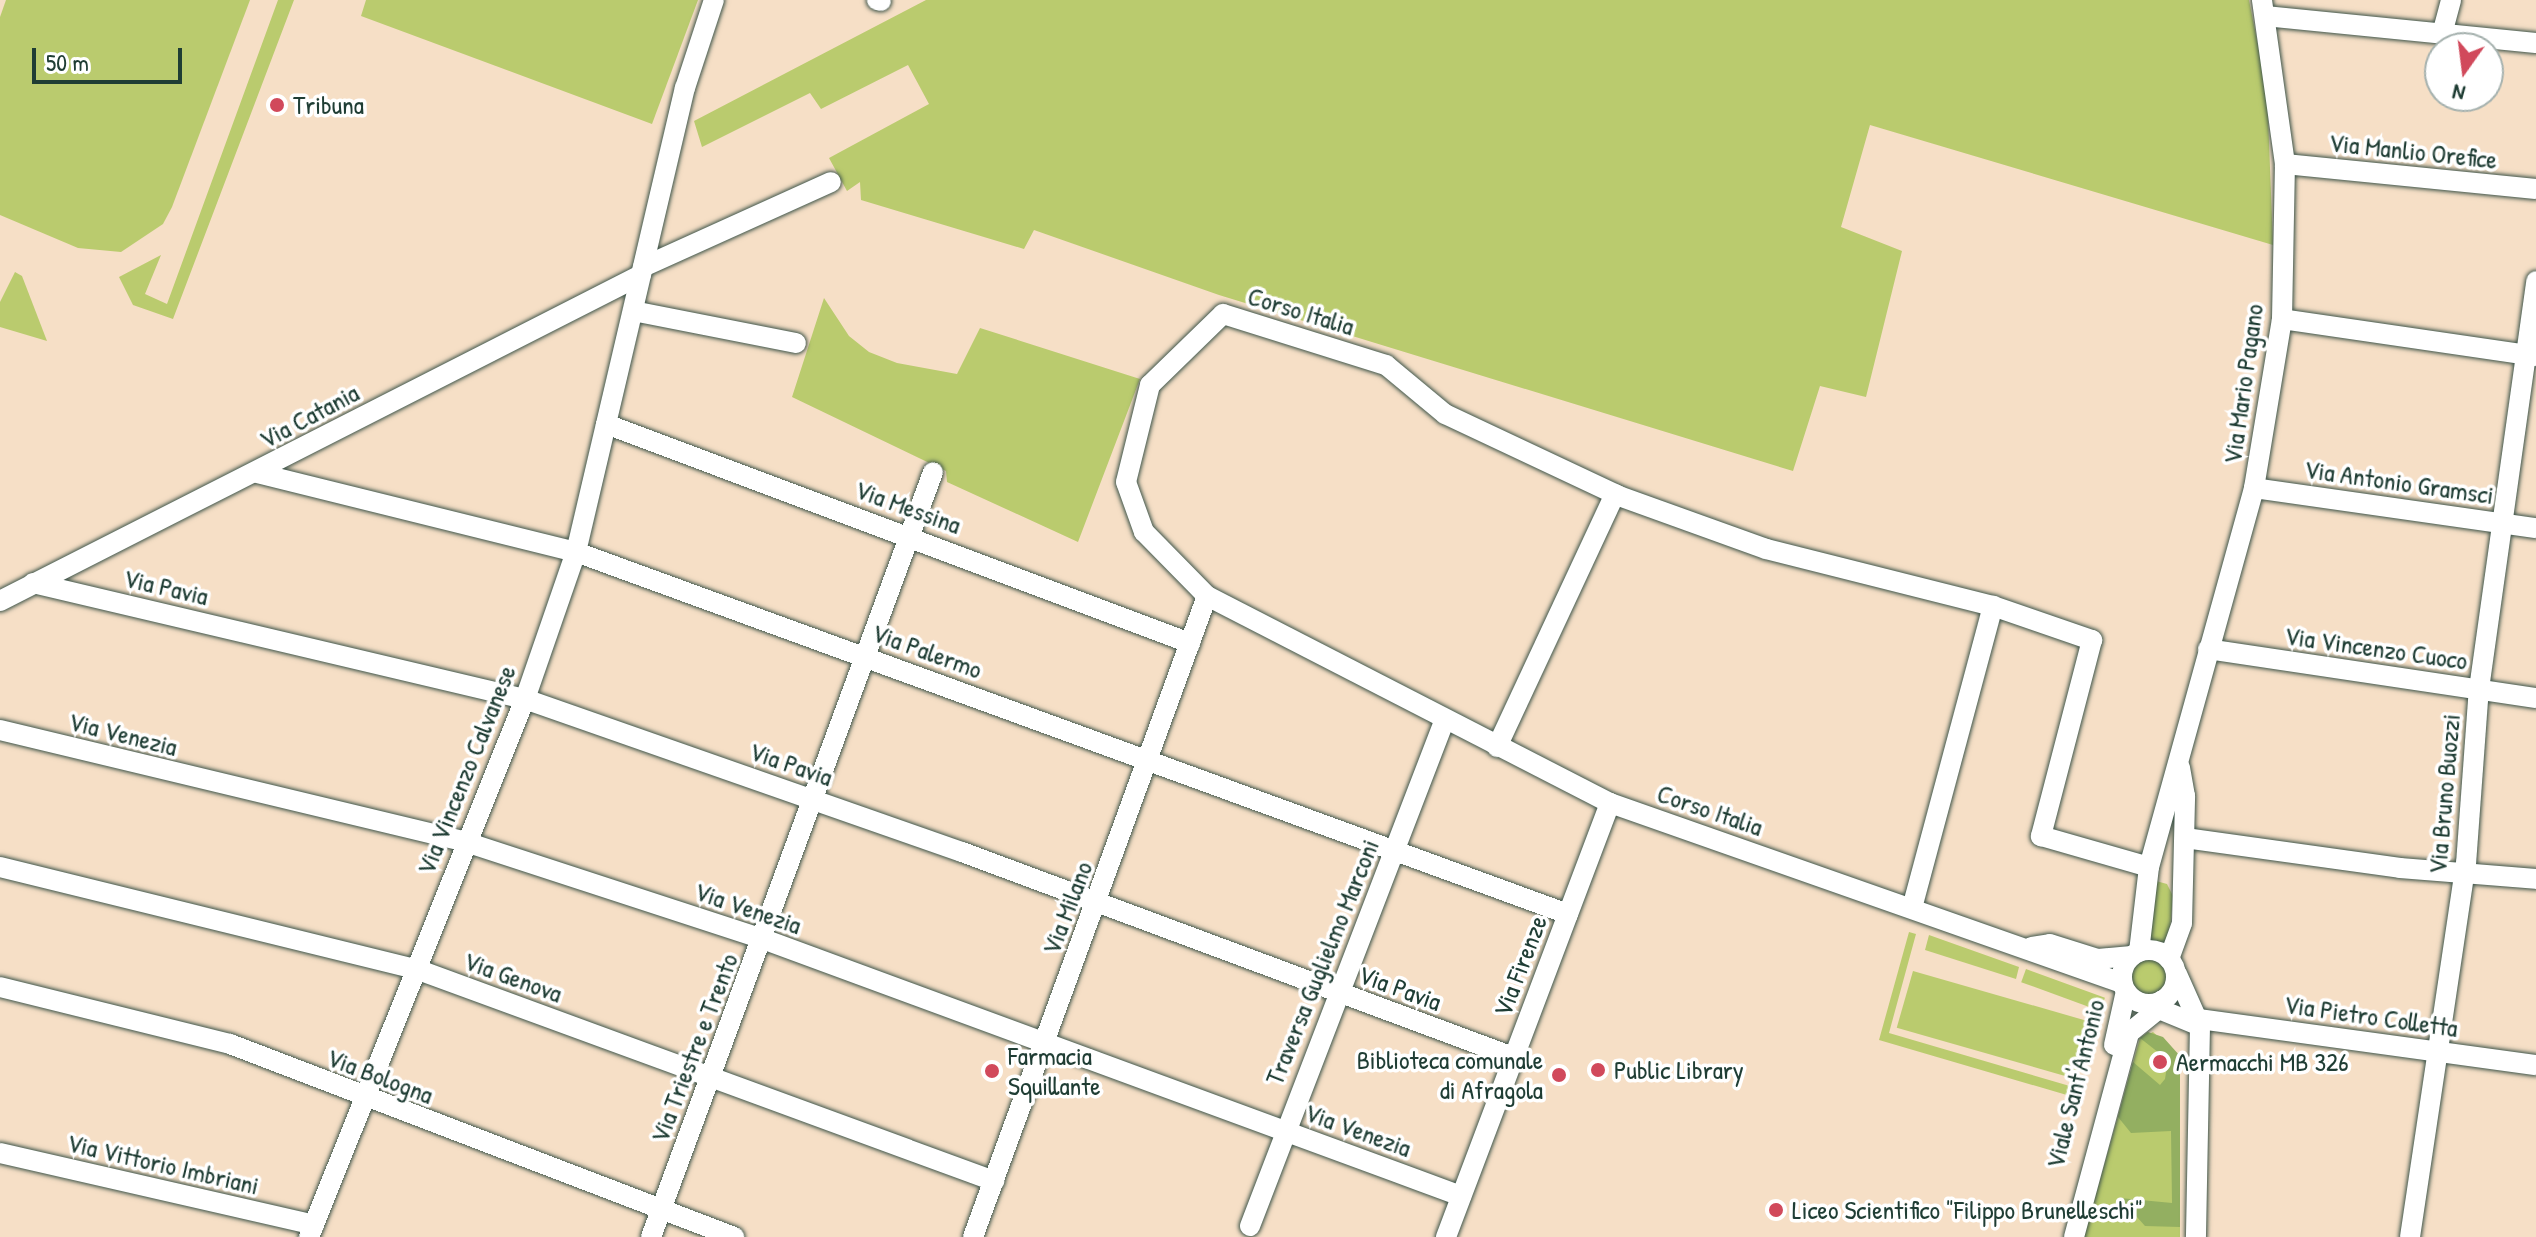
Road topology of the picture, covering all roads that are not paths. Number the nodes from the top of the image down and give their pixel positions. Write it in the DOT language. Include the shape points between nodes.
graph roads {
  1 [pos="714,0"];
  2 [pos="2451,0"];
  3 [pos="2264,8"];
  4 [pos="2428,32"];
  5 [pos="2443,32"];
  6 [pos="2504,40"];
  7 [pos="2536,43"];
  8 [pos="2285,164"];
  9 [pos="831,182"];
  10 [pos="2536,189"];
  11 [pos="642,271"];
  12 [pos="2536,281"];
  13 [pos="633,311"];
  14 [pos="2282,319"];
  15 [pos="796,343"];
  16 [pos="2530,356"];
  17 [pos="606,424"];
  18 [pos="933,472"];
  19 [pos="257,473"];
  20 [pos="2254,488"];
  21 [pos="1615,494"];
  22 [pos="2503,523"];
  23 [pos="2536,528"];
  24 [pos="910,535"];
  25 [pos="576,552"];
  26 [pos="33,583"];
  27 [pos="1207,596"];
  28 [pos="0,601"];
  29 [pos="1993,606"];
  30 [pos="1190,643"];
  31 [pos="2208,649"];
  32 [pos="865,656"];
  33 [pos="2479,689"];
  34 [pos="2536,698"];
  35 [pos="525,699"];
  36 [pos="1445,719"];
  37 [pos="0,730"];
  38 [pos="1497,747"];
  39 [pos="1150,762"];
  40 [pos="2180,767"];
  41 [pos="814,800"];
  42 [pos="1610,803"];
  43 [pos="2185,838"];
  44 [pos="466,842"];
  45 [pos="1395,851"];
  46 [pos="0,867"];
  47 [pos="2149,867"];
  48 [pos="2464,869"];
  49 [pos="2536,879"];
  50 [pos="1097,902"];
  51 [pos="1912,908"];
  52 [pos="1568,914"];
  53 [pos="763,939"];
  54 [pos="2032,947"];
  55 [pos="2135,954"];
  56 [pos="2173,966"];
  57 [pos="416,969"];
  58 [pos="0,987"];
  59 [pos="2124,987"];
  60 [pos="1338,993"];
  61 [pos="2161,1005"];
  62 [pos="2199,1023"];
  63 [pos="1045,1040"];
  64 [pos="2437,1051"];
  65 [pos="1513,1057"];
  66 [pos="2536,1065"];
  67 [pos="711,1079"];
  68 [pos="364,1098"];
  69 [pos="1284,1130"];
  70 [pos="0,1153"];
  71 [pos="994,1181"];
  72 [pos="1461,1196"];
  73 [pos="661,1210"];
  74 [pos="1250,1226"];
  75 [pos="312,1231"];
  76 [pos="651,1237"];
  77 [pos="734,1237"];
  78 [pos="973,1237"];
  79 [pos="1446,1237"];
  80 [pos="2062,1237"];
  81 [pos="2074,1237"];
  82 [pos="2196,1237"];
  83 [pos="2410,1237"];
  1 -- 11 [label="street, Via Vincenzo Calvanese" via="685,88"];
  2 -- 5 [label="street"];
  3 -- 4 [label="street"];
  3 -- 8 [label="street, Via Mario Pagano"];
  6 -- 7 [label="street"];
  8 -- 10 [label="street, Via Manlio Orefice"];
  8 -- 14 [label="street, Via Mario Pagano"];
  9 -- 11 [label="street"];
  11 -- 13 [label="street, Via Vincenzo Calvanese"];
  11 -- 19 [label="street, Via Catania"];
  12 -- 16 [label="street, Via Bruno Buozzi"];
  13 -- 15 [label="street"];
  13 -- 17 [label="street, Via Vincenzo Calvanese"];
  14 -- 16 [label="street"];
  14 -- 20 [label="street, Via Mario Pagano"];
  16 -- 22 [label="street, Via Bruno Buozzi"];
  17 -- 24 [label="street, Via Messina"];
  17 -- 25 [label="street, Via Vincenzo Calvanese"];
  18 -- 24 [label="street, Via Triestre e Trento"];
  19 -- 25 [label="street, Via Palermo"];
  19 -- 26 [label="street, Via Catania"];
  20 -- 22 [label="street, Via Antonio Gramsci"];
  20 -- 31 [label="street, Via Mario Pagano"];
  21 -- 27 [label="street, Corso Italia" via="1445,414 1386,365 1223,314 1150,385 1127,461 1126,482 1144,532"];
  21 -- 29 [label="street, Corso Italia" via="1766,549"];
  21 -- 38 [label="street"];
  22 -- 23 [label="street, Via Antonio Gramsci"];
  22 -- 33 [label="street, Via Bruno Buozzi"];
  24 -- 30 [label="street, Via Messina"];
  24 -- 32 [label="street, Via Triestre e Trento"];
  25 -- 32 [label="street, Via Palermo"];
  25 -- 35 [label="street, Via Vincenzo Calvanese"];
  26 -- 28 [label="street, Via Catania"];
  26 -- 35 [label="street, Via Pavia"];
  27 -- 30 [label="street, Via Milano"];
  27 -- 36 [label="street, Corso Italia"];
  29 -- 47 [label="street, Corso Italia" via="2092,640 2041,836"];
  29 -- 51 [label="street"];
  30 -- 39 [label="street, Via Milano"];
  31 -- 33 [label="street, Via Vincenzo Cuoco"];
  31 -- 40 [label="street, Via Mario Pagano"];
  32 -- 39 [label="street, Via Palermo"];
  32 -- 41 [label="street, Via Triestre e Trento"];
  33 -- 34 [label="street, Via Vincenzo Cuoco"];
  33 -- 48 [label="street, Via Bruno Buozzi"];
  35 -- 41 [label="street, Via Pavia"];
  35 -- 44 [label="street, Via Vincenzo Calvanese"];
  36 -- 38 [label="street, Corso Italia"];
  36 -- 45 [label="street, Traversa Guglielmo Marconi"];
  37 -- 44 [label="street, Via Venezia"];
  38 -- 42 [label="street, Corso Italia"];
  39 -- 45 [label="street, Via Palermo"];
  39 -- 50 [label="street, Via Milano"];
  40 -- 43 [label="street, Via Mario Pagano"];
  40 -- 47 [label="street, Via Mario Pagano"];
  41 -- 50 [label="street, Via Pavia"];
  41 -- 53 [label="street, Via Triestre e Trento"];
  42 -- 51 [label="street, Corso Italia"];
  42 -- 52 [label="street, Via Firenze"];
  43 -- 48 [label="street" via="2400,868"];
  43 -- 56 [label="street, Via Mario Pagano" via="2182,923"];
  44 -- 53 [label="street, Via Venezia"];
  44 -- 57 [label="street, Via Vincenzo Calvanese"];
  45 -- 52 [label="street, Via Palermo"];
  45 -- 60 [label="street, Traversa Guglielmo Marconi"];
  46 -- 57 [label="street, Via Genova"];
  47 -- 55 [label="street, Via Mario Pagano"];
  48 -- 49 [label="street"];
  48 -- 64 [label="street, Via Bruno Buozzi"];
  50 -- 60 [label="street, Via Pavia"];
  50 -- 63 [label="street, Via Milano"];
  51 -- 54 [label="street, Corso Italia"];
  52 -- 65 [label="street, Via Firenze"];
  53 -- 63 [label="street, Via Venezia"];
  53 -- 67 [label="street, Via Triestre e Trento"];
  54 -- 55 [label="street, Corso Italia" via="2050,944 2098,959"];
  54 -- 59 [label="street, Corso Italia"];
  55 -- 56 [label="street" via="2155,950"];
  55 -- 59 [label="street, Via Mario Pagano" via="2123,968"];
  56 -- 61 [label="street, Via Mario Pagano" via="2174,988"];
  56 -- 62 [label="street"];
  57 -- 67 [label="street, Via Genova"];
  57 -- 68 [label="street, Via Vincenzo Calvanese"];
  58 -- 68 [label="street, Via Bologna" via="230,1044"];
  59 -- 61 [label="street" via="2138,1002"];
  59 -- 80 [label="street, Viale Sant'Antonio"];
  60 -- 65 [label="street, Via Pavia"];
  60 -- 69 [label="street, Traversa Guglielmo Marconi"];
  61 -- 62 [label="street"];
  61 -- 81 [label="street, Viale Sant'Antonio" via="2129,1033"];
  62 -- 64 [label="street, Via Pietro Colletta"];
  62 -- 82 [label="street"];
  63 -- 69 [label="street, Via Venezia"];
  63 -- 71 [label="street, Via Milano"];
  64 -- 66 [label="street, Via Pietro Colletta"];
  64 -- 83 [label="street, Via Bruno Buozzi"];
  65 -- 72 [label="street, Via Firenze"];
  67 -- 71 [label="street, Via Genova"];
  67 -- 73 [label="street, Via Triestre e Trento"];
  68 -- 73 [label="street, Via Bologna"];
  68 -- 75 [label="street, Via Vincenzo Calvanese"];
  69 -- 72 [label="street, Via Venezia"];
  69 -- 74 [label="street, Traversa Guglielmo Marconi"];
  70 -- 75 [label="street, Via Vittorio Imbriani"];
  71 -- 78 [label="street, Via Milano"];
  72 -- 79 [label="street, Via Firenze"];
  73 -- 76 [label="street, Via Triestre e Trento"];
  73 -- 77 [label="street, Via Bologna"];
}
